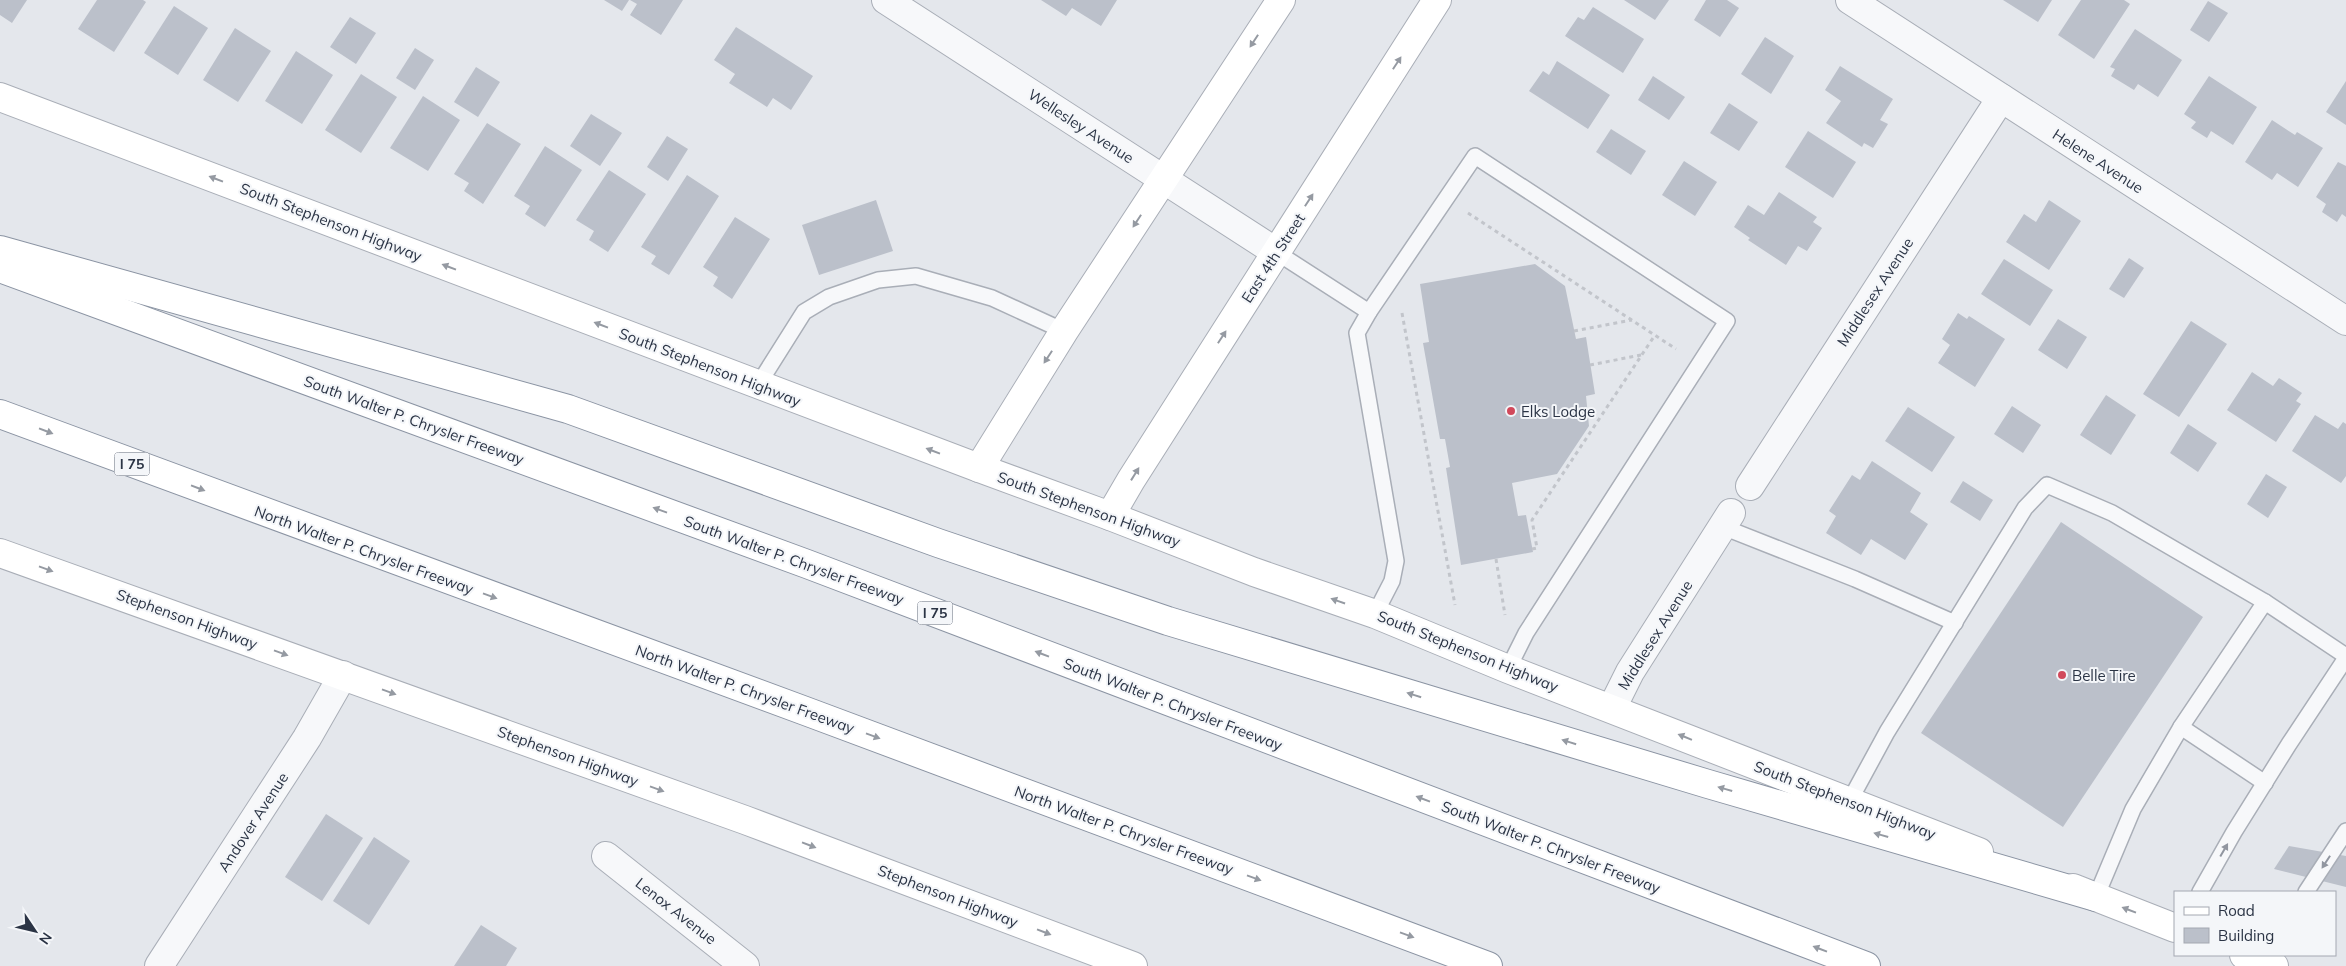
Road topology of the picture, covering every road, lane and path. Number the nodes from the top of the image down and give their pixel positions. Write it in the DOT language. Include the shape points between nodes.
graph roads {
  1 [pos="886,0"];
  2 [pos="1281,0"];
  3 [pos="1437,0"];
  4 [pos="1850,0"];
  5 [pos="0,97"];
  6 [pos="2001,98"];
  7 [pos="1164,181"];
  8 [pos="1462,209"];
  9 [pos="0,250"];
  10 [pos="1276,252"];
  11 [pos="0,268"];
  12 [pos="1401,304"];
  13 [pos="1369,312"];
  14 [pos="1632,320"];
  15 [pos="2346,321"];
  16 [pos="1064,331"];
  17 [pos="1574,331"];
  18 [pos="1655,335"];
  19 [pos="1642,355"];
  20 [pos="1699,364"];
  21 [pos="1590,365"];
  22 [pos="758,386"];
  23 [pos="0,414"];
  24 [pos="979,468"];
  25 [pos="1750,486"];
  26 [pos="1110,516"];
  27 [pos="1727,520"];
  28 [pos="1532,549"];
  29 [pos="0,553"];
  30 [pos="1496,559"];
  31 [pos="2265,602"];
  32 [pos="1455,605"];
  33 [pos="1375,614"];
  34 [pos="1506,616"];
  35 [pos="1955,623"];
  36 [pos="2346,657"];
  37 [pos="1508,669"];
  38 [pos="343,675"];
  39 [pos="1612,708"];
  40 [pos="2181,727"];
  41 [pos="2265,783"];
  42 [pos="1849,802"];
  43 [pos="2346,831"];
  44 [pos="606,856"];
  45 [pos="2201,891"];
  46 [pos="2307,891"];
  47 [pos="2096,897"];
  48 [pos="2174,928"];
  49 [pos="159,966"];
  50 [pos="745,966"];
  51 [pos="1133,966"];
  52 [pos="1488,966"];
  53 [pos="1866,966"];
  1 -- 7 [label="street, Wellesley Avenue"];
  2 -- 7 [label="main road, one-way"];
  10 -- 3 [label="main road, East 4th Street, one-way"];
  4 -- 6 [label="street, Helene Avenue"];
  22 -- 5 [label="main road, South Stephenson Highway, one-way"];
  6 -- 15 [label="street, Helene Avenue"];
  6 -- 25 [label="street, Middlesex Avenue"];
  7 -- 10 [label="street, Wellesley Avenue"];
  7 -- 16 [label="main road, one-way"];
  8 -- 14 [label="path"];
  47 -- 9 [label="main road, one-way" via="1699,782 1168,621 938,543 568,409"];
  10 -- 13 [label="lane"];
  26 -- 10 [label="main road, East 4th Street, one-way"];
  53 -- 11 [label="main road, South Walter P. Chrysler Freeway / I 75, one-way" via="808,564"];
  12 -- 32 [label="path"];
  13 -- 20 [label="lane" via="1475,156 1727,321"];
  13 -- 33 [label="lane" via="1357,333 1396,562 1392,581"];
  14 -- 17 [label="path"];
  14 -- 18 [label="path"];
  16 -- 22 [label="lane" via="992,298 916,276 878,280 829,297 804,312"];
  16 -- 24 [label="main road, one-way"];
  18 -- 19 [label="path"];
  18 -- 20 [label="path"];
  19 -- 21 [label="path"];
  19 -- 28 [label="path" via="1532,520 1537,548"];
  20 -- 37 [label="lane" via="1526,633"];
  24 -- 22 [label="main road, South Stephenson Highway, one-way"];
  23 -- 52 [label="main road, North Walter P. Chrysler Freeway / I 75, one-way"];
  24 -- 26 [label="main road, South Stephenson Highway"];
  33 -- 26 [label="main road, South Stephenson Highway, one-way" via="1254,572"];
  27 -- 35 [label="lane"];
  27 -- 39 [label="street, Middlesex Avenue" via="1630,672"];
  29 -- 38 [label="main road, Stephenson Highway, one-way"];
  30 -- 34 [label="path"];
  31 -- 35 [label="lane" via="2112,513 2048,485 2026,508"];
  31 -- 36 [label="lane"];
  31 -- 40 [label="lane"];
  33 -- 37 [label="main road, South Stephenson Highway"];
  35 -- 42 [label="lane" via="1887,732"];
  36 -- 41 [label="lane"];
  37 -- 39 [label="main road, South Stephenson Highway"];
  38 -- 49 [label="street, Andover Avenue" via="307,738"];
  38 -- 51 [label="main road, Stephenson Highway, one-way"];
  42 -- 39 [label="main road, South Stephenson Highway, one-way"];
  40 -- 41 [label="lane"];
  40 -- 47 [label="lane" via="2133,808"];
  45 -- 41 [label="lane, one-way"];
  42 -- 47 [label="main road, South Stephenson Highway"];
  43 -- 46 [label="lane, one-way"];
  44 -- 50 [label="street, Lenox Avenue"];
  48 -- 47 [label="main road, South Stephenson Highway, one-way"];
}
